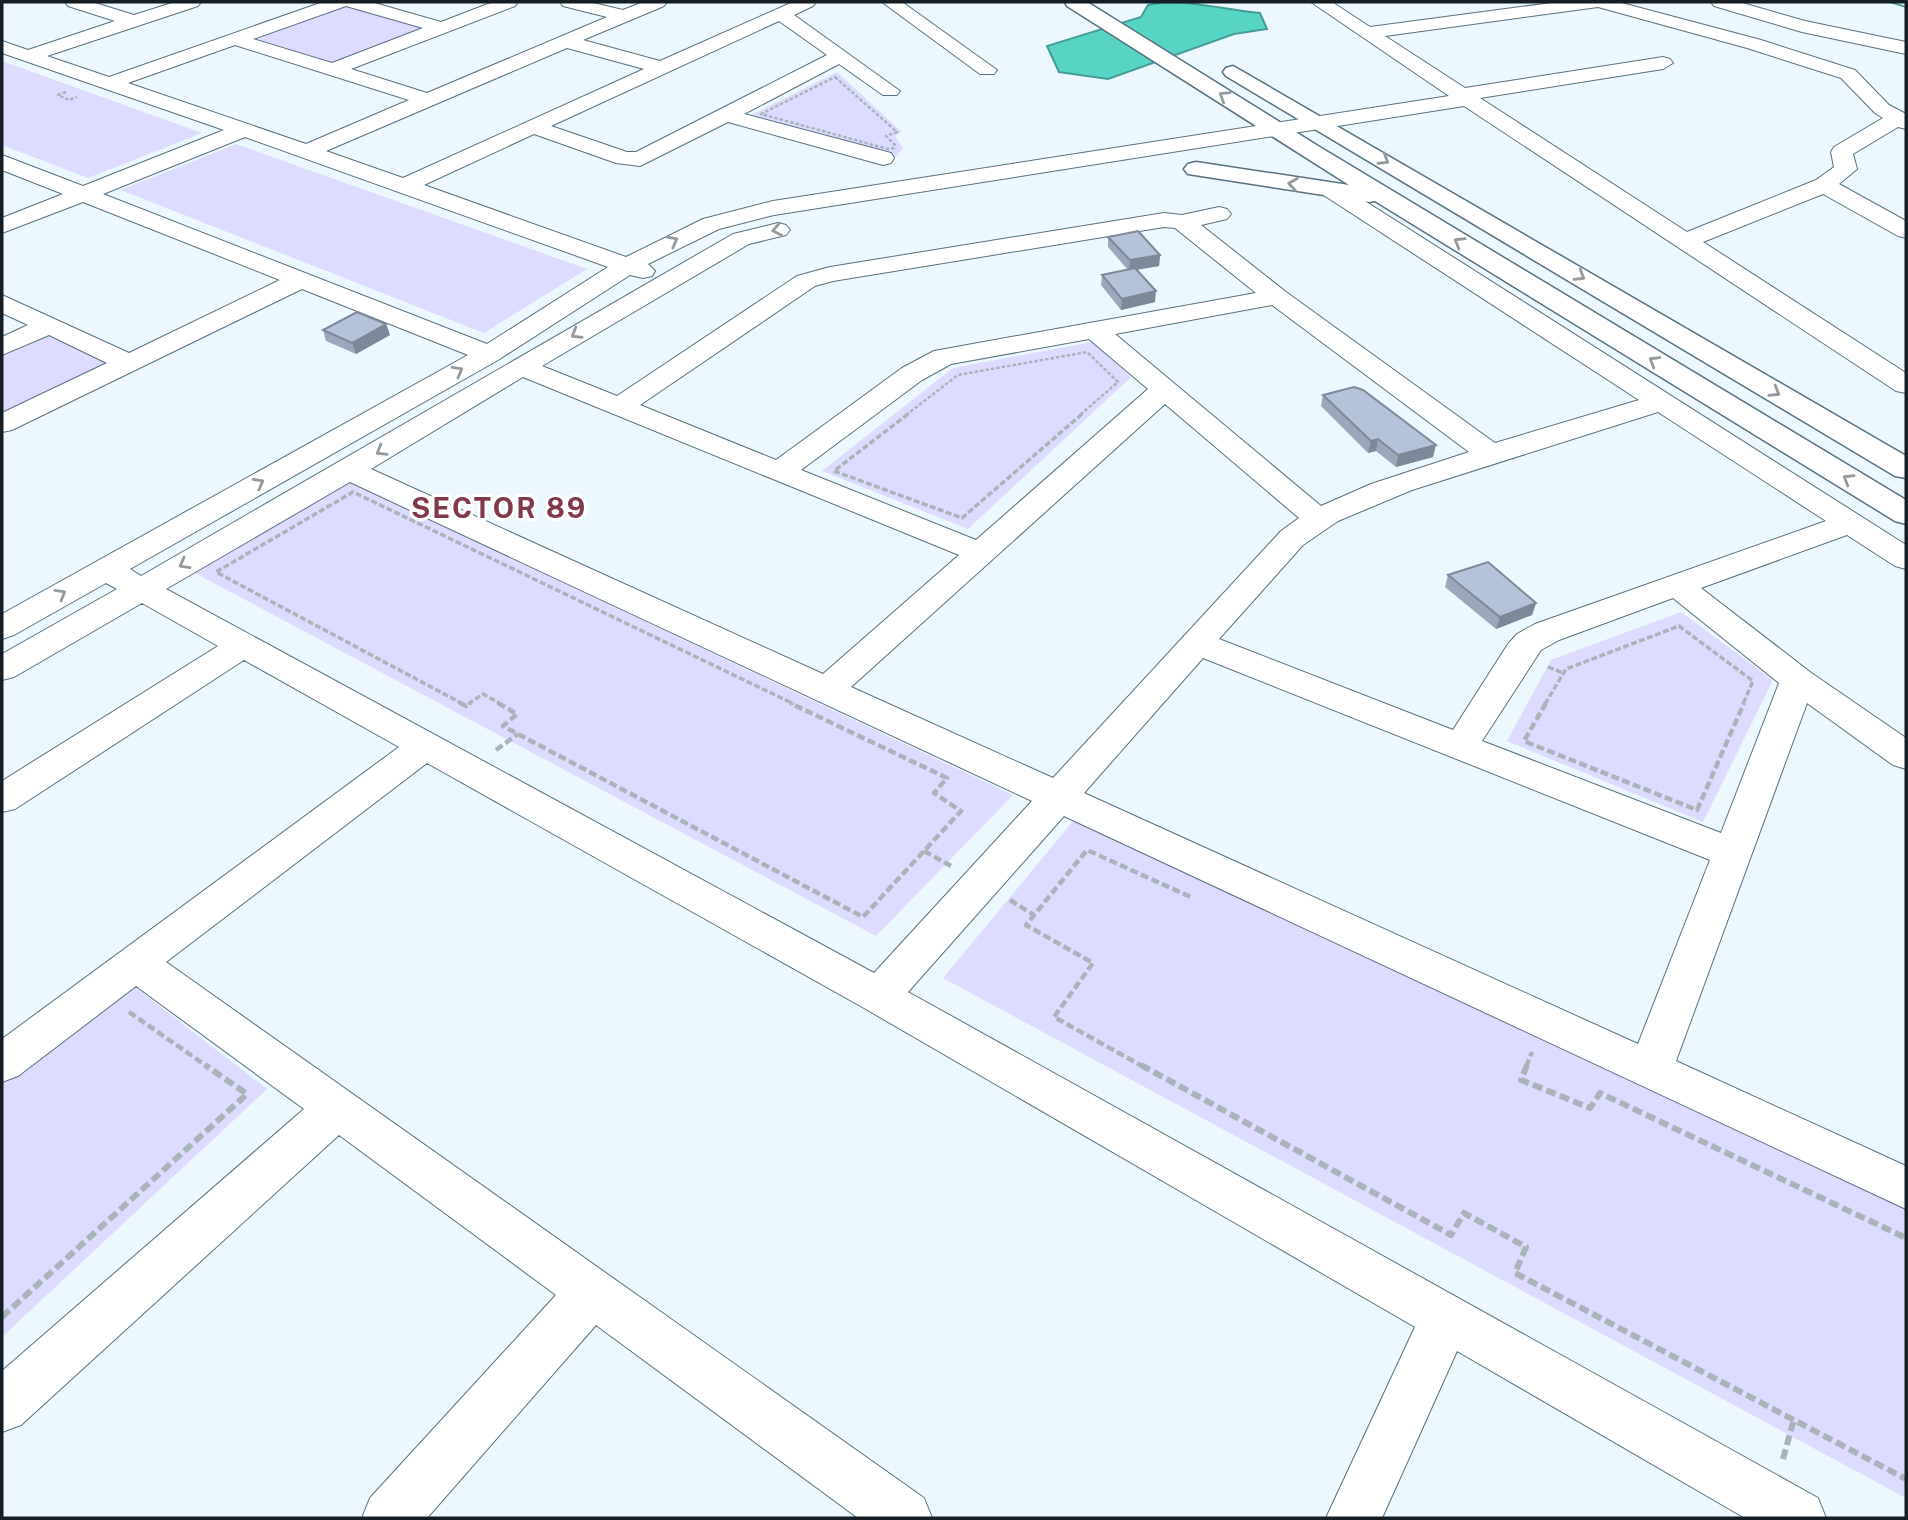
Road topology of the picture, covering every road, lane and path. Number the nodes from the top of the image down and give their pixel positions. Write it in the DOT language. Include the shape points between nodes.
graph roads {
  1 [pos="76,2"];
  2 [pos="192,2"];
  3 [pos="340,2"];
  4 [pos="352,2"];
  5 [pos="509,2"];
  6 [pos="569,2"];
  7 [pos="658,2"];
  8 [pos="807,2"];
  9 [pos="891,2"];
  10 [pos="1074,2"];
  11 [pos="1114,2"];
  12 [pos="1320,2"];
  13 [pos="1598,2"];
  14 [pos="1720,2"];
  15 [pos="1378,12"];
  16 [pos="781,14"];
  17 [pos="624,16"];
  18 [pos="1344,18"];
  19 [pos="134,21"];
  20 [pos="442,28"];
  21 [pos="1367,33"];
  22 [pos="234,39"];
  23 [pos="564,41"];
  24 [pos="1182,42"];
  25 [pos="2,47"];
  26 [pos="1906,48"];
  27 [pos="28,56"];
  28 [pos="840,56"];
  29 [pos="1906,57"];
  30 [pos="1217,62"];
  31 [pos="1663,63"];
  32 [pos="662,68"];
  33 [pos="332,70"];
  34 [pos="987,70"];
  35 [pos="1848,74"];
  36 [pos="835,77"];
  37 [pos="107,84"];
  38 [pos="890,91"];
  39 [pos="1464,97"];
  40 [pos="425,100"];
  41 [pos="726,115"];
  42 [pos="1902,121"];
  43 [pos="1321,123"];
  44 [pos="533,127"];
  45 [pos="243,130"];
  46 [pos="1278,130"];
  47 [pos="1353,142"];
  48 [pos="307,150"];
  49 [pos="1310,151"];
  50 [pos="883,158"];
  51 [pos="2,162"];
  52 [pos="1187,170"];
  53 [pos="1824,185"];
  54 [pos="403,186"];
  55 [pos="1330,189"];
  56 [pos="1029,193"];
  57 [pos="82,194"];
  58 [pos="1385,197"];
  59 [pos="1219,214"];
  60 [pos="1896,217"];
  61 [pos="1182,222"];
  62 [pos="2,226"];
  63 [pos="1906,231"];
  64 [pos="1686,240"];
  65 [pos="628,265"];
  66 [pos="301,280"];
  67 [pos="667,280"];
  68 [pos="1541,292"];
  69 [pos="1277,297"];
  70 [pos="1500,298"];
  71 [pos="2,303"];
  72 [pos="49,326"];
  73 [pos="1096,331"];
  74 [pos="2,347"];
  75 [pos="489,354"];
  76 [pos="129,363"];
  77 [pos="522,367"];
  78 [pos="958,375"];
  79 [pos="1906,385"];
  80 [pos="1165,389"];
  81 [pos="1660,402"];
  82 [pos="620,406"];
  83 [pos="2,424"];
  84 [pos="1491,454"];
  85 [pos="1906,469"];
  86 [pos="780,471"];
  87 [pos="351,481"];
  88 [pos="1906,514"];
  89 [pos="1317,518"];
  90 [pos="1850,523"];
  91 [pos="979,552"];
  92 [pos="1906,559"];
  93 [pos="123,578"];
  94 [pos="1675,584"];
  95 [pos="2,628"];
  96 [pos="1197,643"];
  97 [pos="243,645"];
  98 [pos="2,669"];
  99 [pos="1566,669"];
  100 [pos="1798,680"];
  101 [pos="826,690"];
  102 [pos="1461,746"];
  103 [pos="424,747"];
  104 [pos="1906,756"];
  105 [pos="1058,797"];
  106 [pos="2,799"];
  107 [pos="1732,852"];
  108 [pos="1202,902"];
  109 [pos="128,984"];
  110 [pos="879,996"];
  111 [pos="1520,1045"];
  112 [pos="2,1063"];
  113 [pos="1650,1071"];
  114 [pos="337,1108"];
  115 [pos="1906,1188"];
  116 [pos="1906,1238"];
  117 [pos="592,1292"];
  118 [pos="2,1317"];
  119 [pos="1446,1320"];
  120 [pos="2,1406"];
  121 [pos="1906,1479"];
  122 [pos="390,1518"];
  123 [pos="904,1518"];
  124 [pos="1354,1518"];
  125 [pos="1798,1518"];
  1 -- 19 [label="street"];
  2 -- 19 [label="street"];
  3 -- 22 [label="street"];
  4 -- 20 [label="street"];
  5 -- 20 [label="street"];
  6 -- 17 [label="street"];
  7 -- 17 [label="street"];
  8 -- 16 [label="street"];
  9 -- 34 [label="street"];
  46 -- 10 [label="street, one-way"];
  11 -- 24 [label="street"];
  12 -- 18 [label="street"];
  13 -- 21 [label="street"];
  13 -- 35 [label="street"];
  14 -- 26 [label="street" via="1802,26"];
  15 -- 18 [label="street"];
  16 -- 28 [label="street"];
  16 -- 32 [label="street"];
  17 -- 23 [label="street"];
  18 -- 21 [label="street"];
  19 -- 27 [label="street"];
  20 -- 33 [label="street"];
  21 -- 39 [label="street"];
  22 -- 33 [label="street"];
  22 -- 37 [label="street"];
  23 -- 32 [label="street"];
  23 -- 40 [label="street"];
  25 -- 27 [label="street"];
  27 -- 37 [label="street"];
  28 -- 38 [label="street"];
  28 -- 41 [label="street"];
  29 -- 35 [label="street"];
  30 -- 43 [label="street"];
  31 -- 39 [label="street"];
  32 -- 44 [label="street"];
  33 -- 40 [label="street"];
  35 -- 42 [label="street" via="1871,99"];
  36 -- 36 [label="path" via="897,132 886,136 894,148 761,114"];
  37 -- 45 [label="street"];
  39 -- 43 [label="street"];
  39 -- 64 [label="street"];
  40 -- 48 [label="street"];
  41 -- 44 [label="street" via="633,159"];
  41 -- 50 [label="street"];
  42 -- 53 [label="street" via="1842,152 1846,169"];
  43 -- 46 [label="street"];
  43 -- 47 [label="street"];
  44 -- 54 [label="street"];
  45 -- 48 [label="street"];
  45 -- 57 [label="street"];
  46 -- 49 [label="street"];
  65 -- 46 [label="street, one-way" via="698,229 739,215"];
  47 -- 49 [label="street"];
  47 -- 85 [label="street, one-way"];
  48 -- 54 [label="street"];
  49 -- 52 [label="street"];
  49 -- 58 [label="street"];
  51 -- 57 [label="street"];
  55 -- 52 [label="street, one-way"];
  53 -- 60 [label="street"];
  53 -- 64 [label="street"];
  54 -- 65 [label="street"];
  55 -- 58 [label="street"];
  55 -- 70 [label="street"];
  56 -- 67 [label="street, one-way" via="773,230 741,239"];
  57 -- 62 [label="street"];
  57 -- 66 [label="street"];
  68 -- 58 [label="street, one-way"];
  59 -- 61 [label="street"];
  60 -- 63 [label="street"];
  61 -- 69 [label="street"];
  61 -- 82 [label="street" via="1164,220 806,281"];
  64 -- 79 [label="street"];
  65 -- 67 [label="street"];
  65 -- 75 [label="street"];
  66 -- 75 [label="street"];
  66 -- 76 [label="street"];
  67 -- 77 [label="street, one-way"];
  68 -- 70 [label="street"];
  88 -- 68 [label="street, one-way"];
  69 -- 73 [label="street"];
  69 -- 84 [label="street"];
  70 -- 81 [label="street"];
  71 -- 72 [label="street"];
  72 -- 74 [label="street"];
  72 -- 76 [label="street"];
  73 -- 80 [label="street"];
  73 -- 86 [label="street" via="961,352 929,363"];
  93 -- 75 [label="street, one-way"];
  76 -- 83 [label="street"];
  77 -- 82 [label="street"];
  77 -- 87 [label="street, one-way"];
  78 -- 78 [label="path" via="1087,352 1118,382 962,519 834,471"];
  80 -- 89 [label="street"];
  80 -- 91 [label="street"];
  81 -- 84 [label="street"];
  81 -- 90 [label="street"];
  82 -- 86 [label="street"];
  84 -- 89 [label="street" via="1349,502"];
  86 -- 91 [label="street"];
  87 -- 87 [label="path" via="216,572 466,706 483,694 517,714 503,726 863,916 961,811 934,793 947,778"];
  87 -- 93 [label="street, one-way"];
  87 -- 101 [label="street"];
  89 -- 96 [label="street" via="1292,538"];
  90 -- 92 [label="street"];
  90 -- 94 [label="street"];
  91 -- 101 [label="street"];
  95 -- 93 [label="street, one-way"];
  93 -- 97 [label="street"];
  93 -- 98 [label="street"];
  94 -- 100 [label="street"];
  94 -- 102 [label="street" via="1529,642"];
  96 -- 102 [label="street"];
  96 -- 105 [label="street"];
  97 -- 103 [label="street"];
  97 -- 106 [label="street"];
  99 -- 99 [label="path" via="1679,626 1753,681 1697,810 1524,741"];
  100 -- 104 [label="street"];
  100 -- 107 [label="street"];
  101 -- 105 [label="street"];
  102 -- 107 [label="street"];
  103 -- 109 [label="street"];
  103 -- 110 [label="street"];
  105 -- 110 [label="street"];
  105 -- 113 [label="street"];
  107 -- 113 [label="street"];
  108 -- 121 [label="path" via="1087,850 1026,925 1093,963 1054,1017 1451,1235 1464,1213 1526,1247 1515,1273"];
  109 -- 112 [label="street"];
  109 -- 114 [label="street"];
  109 -- 118 [label="path" via="247,1094"];
  110 -- 119 [label="street"];
  111 -- 116 [label="path" via="1532,1051 1521,1080 1590,1108 1600,1093"];
  113 -- 115 [label="street"];
  114 -- 117 [label="street"];
  114 -- 120 [label="street"];
  117 -- 122 [label="street"];
  117 -- 123 [label="street"];
  119 -- 124 [label="street"];
  119 -- 125 [label="street"];
}
